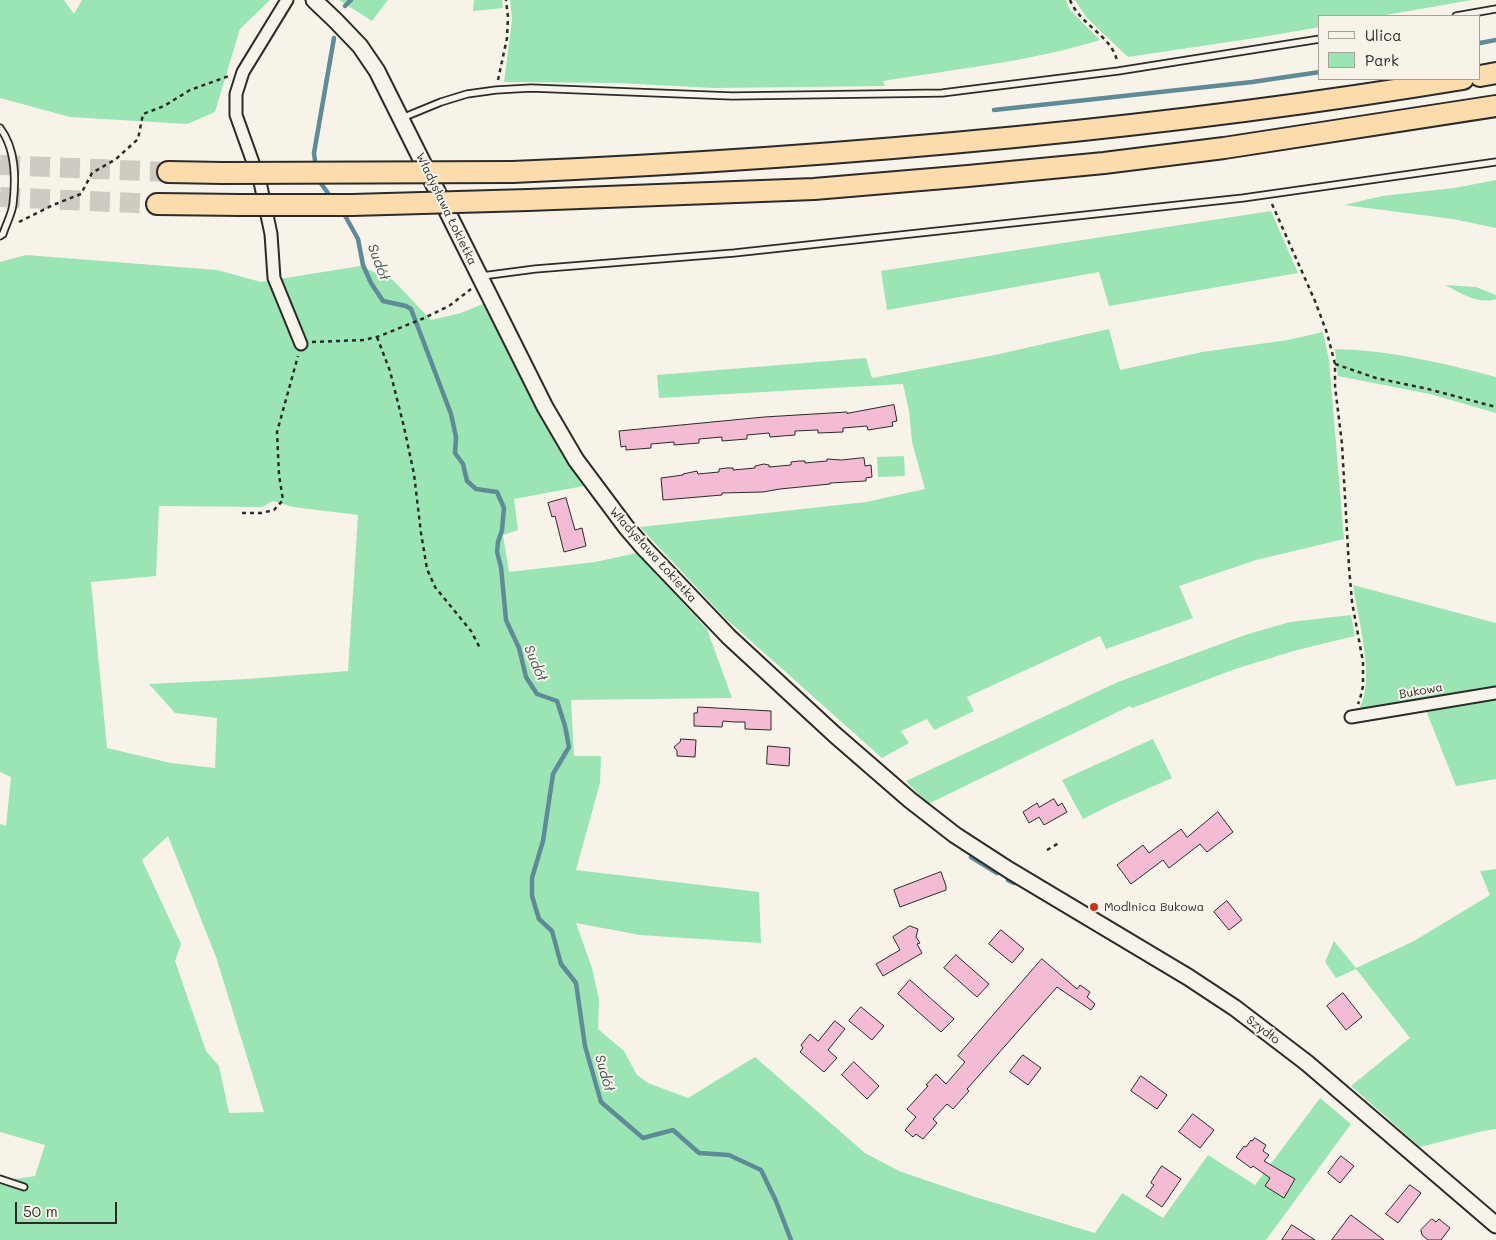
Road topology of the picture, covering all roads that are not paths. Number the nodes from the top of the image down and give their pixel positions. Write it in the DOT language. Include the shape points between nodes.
graph roads {
  1 [pos="287,0"];
  2 [pos="314,0"];
  3 [pos="1496,10"];
  4 [pos="1463,15"];
  5 [pos="1318,39"];
  6 [pos="1496,73"];
  7 [pos="1481,76"];
  8 [pos="1456,80"];
  9 [pos="1496,106"];
  10 [pos="402,118"];
  11 [pos="0,128"];
  12 [pos="1496,162"];
  13 [pos="168,172"];
  14 [pos="157,204"];
  15 [pos="0,236"];
  16 [pos="481,279"];
  17 [pos="301,344"];
  18 [pos="1496,692"];
  19 [pos="1350,717"];
  20 [pos="1007,868"];
  21 [pos="0,1179"];
  22 [pos="24,1187"];
  23 [pos="1496,1225"];
  1 -- 17 [label="street" via="242,72 236,94 236,115 260,182 271,234 274,278"];
  2 -- 10 [label="street, Władysława Łokietka" via="360,46"];
  3 -- 4 [label="lane"];
  5 -- 10 [label="lane" via="1118,71 942,93 732,96 531,88 468,94"];
  6 -- 7 [label="highway"];
  8 -- 13 [label="highway, bridge" via="1120,127 968,143 754,159 513,172"];
  9 -- 14 [label="highway, bridge" via="1104,163 814,189 352,205"];
  10 -- 16 [label="street, Władysława Łokietka"];
  11 -- 15 [label="lane" via="12,149 14,172 13,205"];
  12 -- 16 [label="lane" via="1233,199 744,252 535,269"];
  16 -- 20 [label="street, Władysława Łokietka" via="545,408 576,460 644,548 729,637 855,752 931,817"];
  18 -- 19 [label="street, Bukowa"];
  20 -- 23 [label="street, Szydło" via="1236,1008 1307,1063"];
  21 -- 22 [label="lane"];
}
